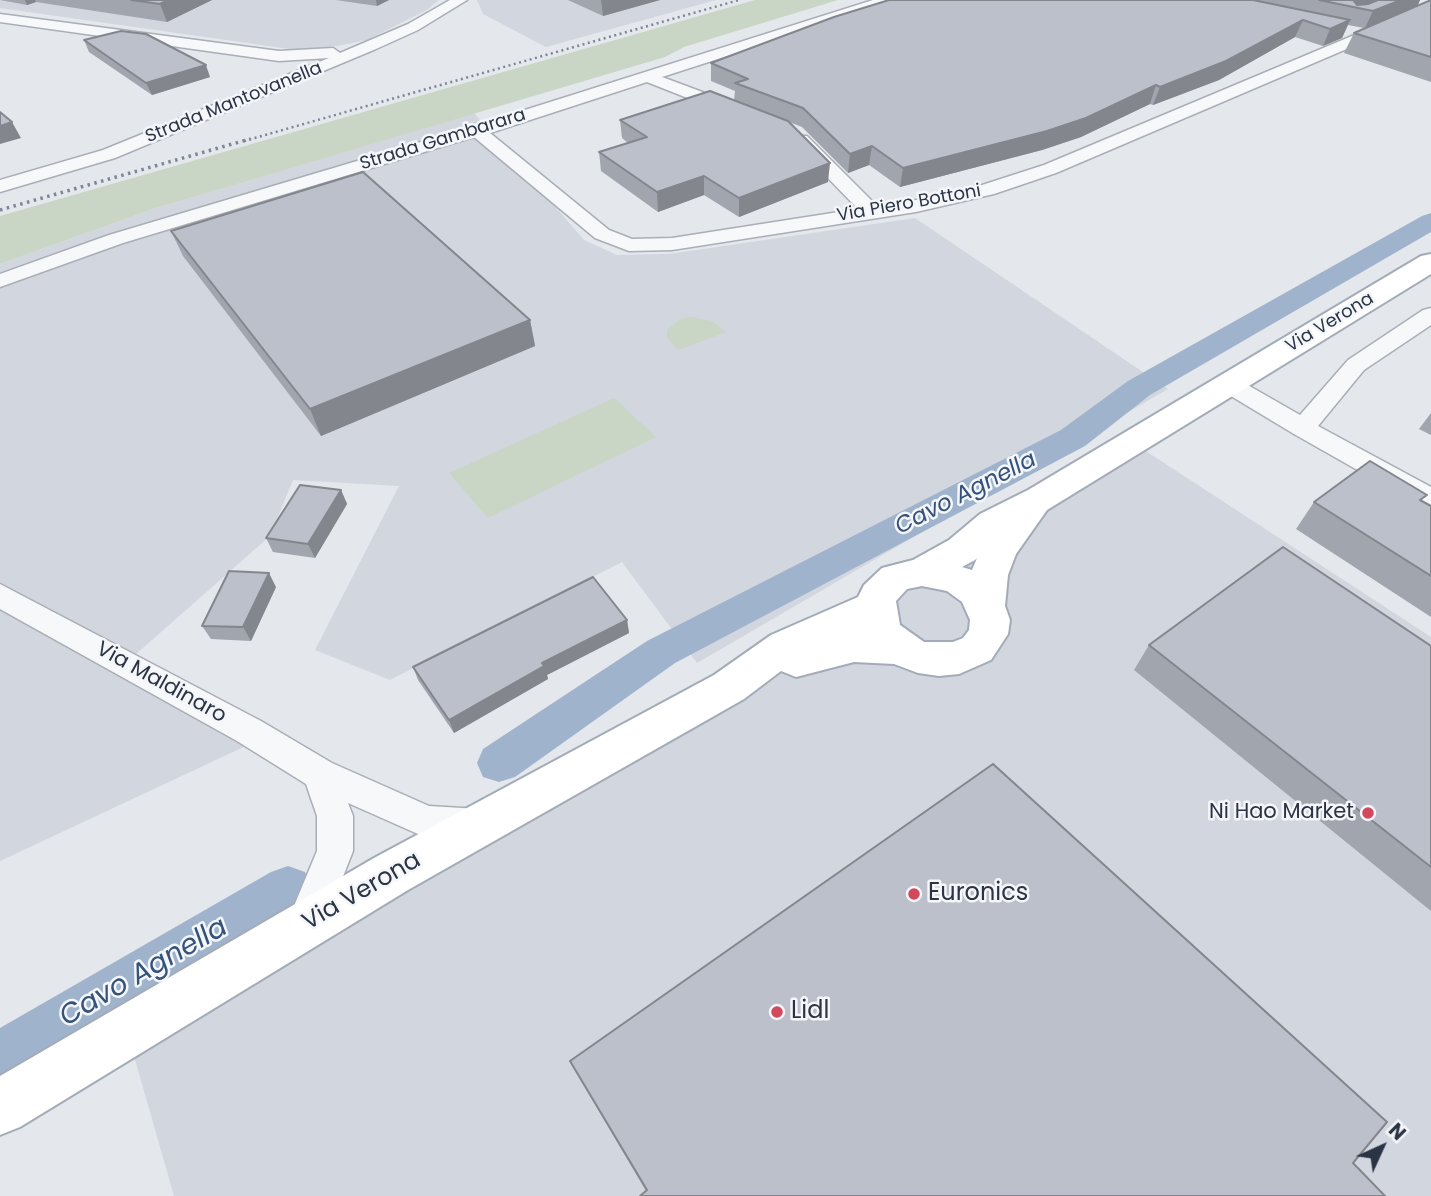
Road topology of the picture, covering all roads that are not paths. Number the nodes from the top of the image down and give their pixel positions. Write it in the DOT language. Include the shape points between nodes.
graph roads {
  1 [pos="460,0"];
  2 [pos="887,0"];
  3 [pos="1431,8"];
  4 [pos="0,18"];
  5 [pos="1337,29"];
  6 [pos="1364,34"];
  7 [pos="371,46"];
  8 [pos="206,47"];
  9 [pos="279,56"];
  10 [pos="303,74"];
  11 [pos="648,77"];
  12 [pos="254,78"];
  13 [pos="237,102"];
  14 [pos="755,118"];
  15 [pos="781,128"];
  16 [pos="477,131"];
  17 [pos="0,186"];
  18 [pos="872,212"];
  19 [pos="1431,262"];
  20 [pos="0,282"];
  21 [pos="1431,315"];
  22 [pos="1230,385"];
  23 [pos="1303,428"];
  24 [pos="1040,499"];
  25 [pos="1431,499"];
  26 [pos="922,572"];
  27 [pos="0,595"];
  28 [pos="875,606"];
  29 [pos="986,606"];
  30 [pos="900,648"];
  31 [pos="729,687"];
  32 [pos="320,774"];
  33 [pos="480,826"];
  34 [pos="305,925"];
  35 [pos="0,1107"];
  1 -- 7 [label="street, Strada Mantovanella"];
  2 -- 11 [label="street, Strada Gambarara"];
  3 -- 6 [label="street, Via Piero Bottoni"];
  4 -- 8 [label="street"];
  5 -- 6 [label="street"];
  6 -- 18 [label="street, Via Piero Bottoni" via="1050,169 987,190"];
  7 -- 9 [label="street" via="332,54"];
  7 -- 10 [label="street, Strada Mantovanella"];
  8 -- 9 [label="street"];
  8 -- 10 [label="street" via="275,72"];
  9 -- 10 [label="street" via="295,62"];
  10 -- 13 [label="street, Strada Mantovanella"];
  11 -- 14 [label="street"];
  11 -- 16 [label="street, Strada Gambarara"];
  12 -- 13 [label="street"];
  13 -- 17 [label="street, Strada Mantovanella" via="109,154"];
  15 -- 18 [label="street" via="794,133"];
  16 -- 18 [label="street, Via Piero Bottoni" via="603,234 629,245 672,244"];
  16 -- 20 [label="street, Strada Gambarara" via="116,239"];
  19 -- 22 [label="main road, Via Verona"];
  21 -- 23 [label="street" via="1356,365"];
  22 -- 23 [label="street"];
  22 -- 24 [label="main road, Via Verona"];
  23 -- 25 [label="street"];
  24 -- 26 [label="main road, Via Verona" via="993,523 962,550"];
  24 -- 29 [label="main road, Via Verona" via="999,549 989,576"];
  26 -- 28 [label="main road, Via Verona" via="895,578"];
  26 -- 29 [label="main road" via="960,581"];
  27 -- 32 [label="street, Via Maldinaro"];
  28 -- 30 [label="main road" via="877,621"];
  28 -- 31 [label="main road, Via Verona" via="785,646"];
  29 -- 30 [label="main road, Via Verona" via="988,634 977,649 939,660"];
  30 -- 31 [label="main road, Via Verona" via="854,646 807,657"];
  31 -- 33 [label="main road, Via Verona"];
  32 -- 33 [label="street, Via Maldinaro" via="427,822"];
  32 -- 34 [label="street" via="335,816 335,852"];
  33 -- 34 [label="main road, Via Verona"];
  34 -- 35 [label="main road, Via Verona"];
}
